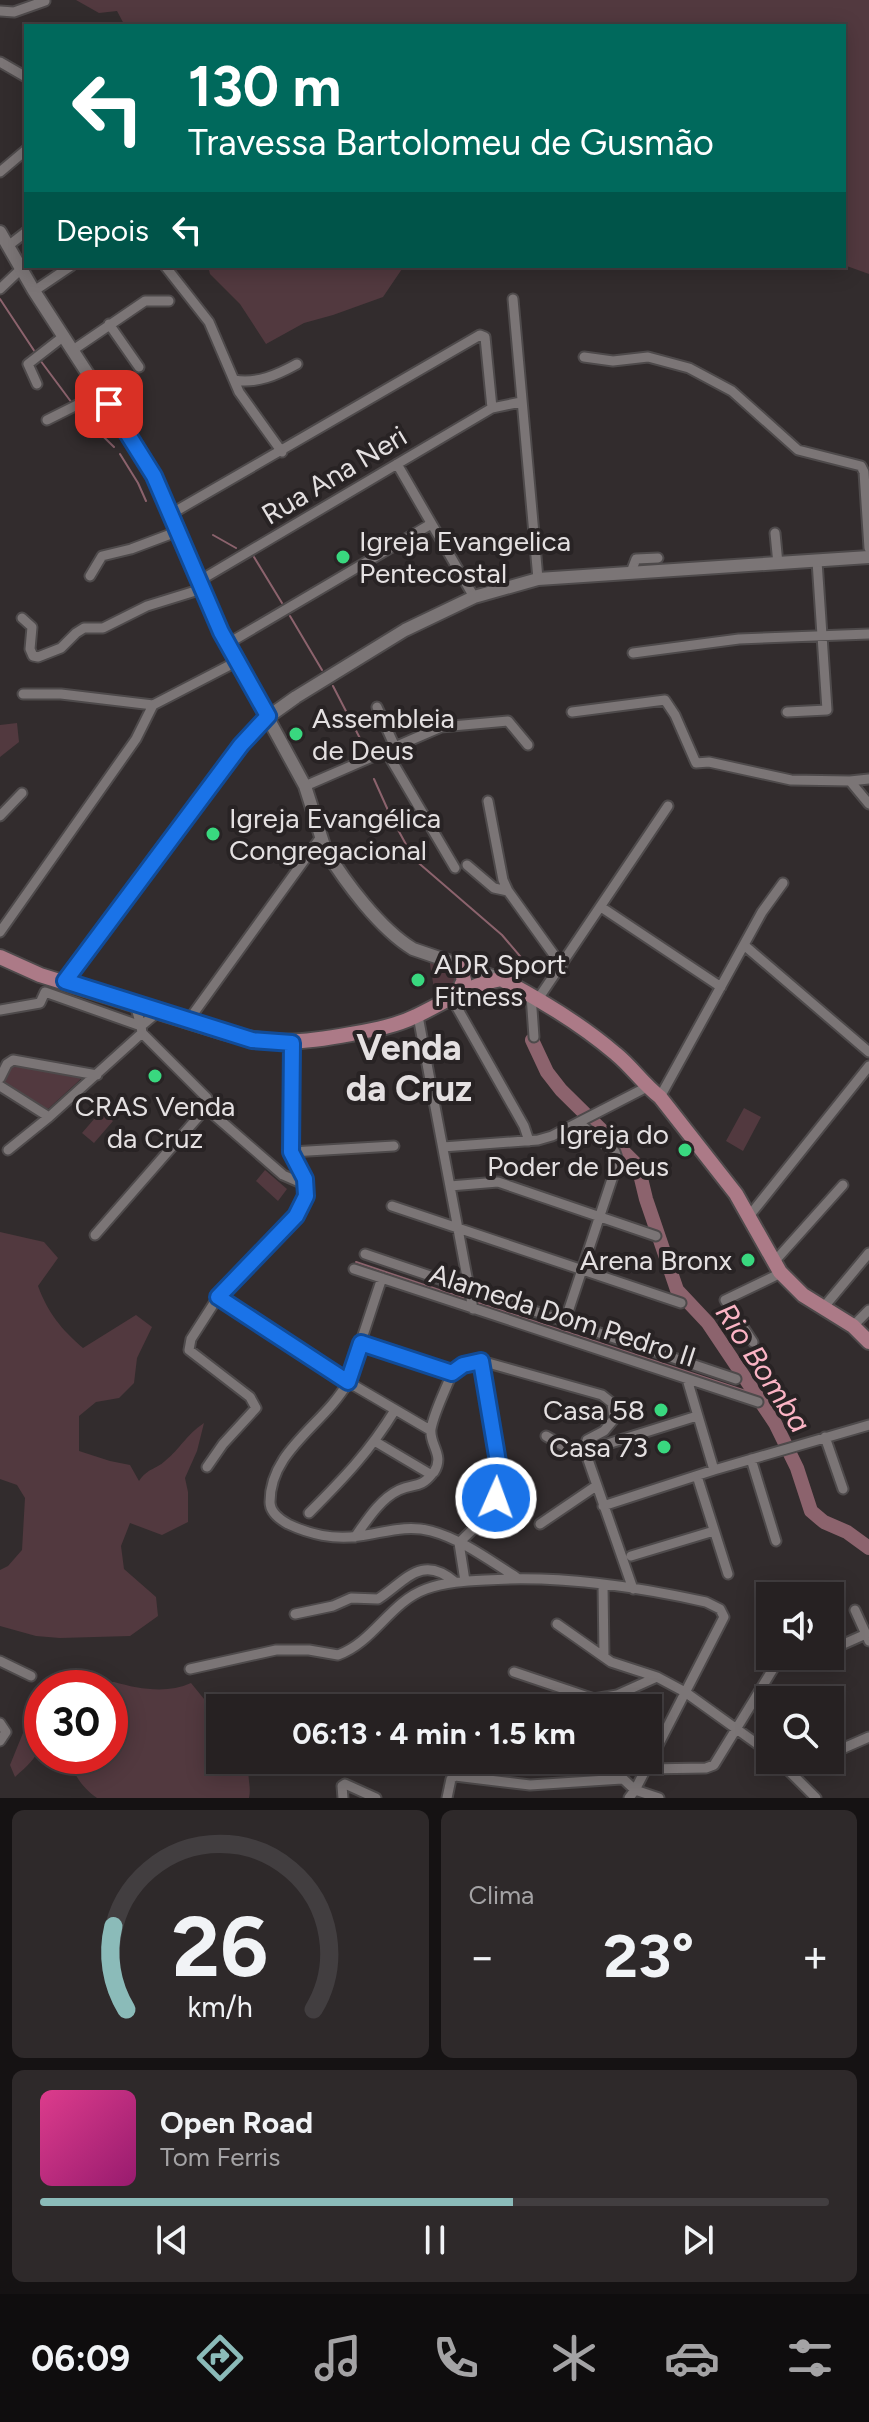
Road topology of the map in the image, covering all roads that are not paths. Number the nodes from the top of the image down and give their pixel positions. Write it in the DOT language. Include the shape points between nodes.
graph roads {
  1 [pos="45,1"];
  2 [pos="0,11"];
  3 [pos="0,62"];
  4 [pos="24,76"];
  5 [pos="24,152"];
  6 [pos="0,172"];
  7 [pos="0,232"];
  8 [pos="24,234"];
  9 [pos="8,246"];
  10 [pos="68,268"];
  11 [pos="167,268"];
  12 [pos="21,269"];
  13 [pos="0,289"];
  14 [pos="34,291"];
  15 [pos="513,299"];
  16 [pos="169,301"];
  17 [pos="109,324"];
  18 [pos="64,336"];
  19 [pos="73,350"];
  20 [pos="584,357"];
  21 [pos="297,364"];
  22 [pos="139,367"];
  23 [pos="234,380"];
  24 [pos="37,384"];
  25 [pos="101,393"];
  26 [pos="521,402"];
  27 [pos="492,408"];
  28 [pos="47,420"];
  29 [pos="282,452"];
  30 [pos="397,464"];
  31 [pos="866,475"];
  32 [pos="173,516"];
  33 [pos="868,522"];
  34 [pos="431,524"];
  35 [pos="179,531"];
  36 [pos="775,533"];
  37 [pos="869,548"];
  38 [pos="869,557"];
  39 [pos="658,558"];
  40 [pos="817,561"];
  41 [pos="778,564"];
  42 [pos="631,572"];
  43 [pos="90,576"];
  44 [pos="538,579"];
  45 [pos="200,585"];
  46 [pos="474,597"];
  47 [pos="22,618"];
  48 [pos="869,634"];
  49 [pos="820,636"];
  50 [pos="227,644"];
  51 [pos="633,653"];
  52 [pos="236,662"];
  53 [pos="23,694"];
  54 [pos="153,705"];
  55 [pos="377,707"];
  56 [pos="572,712"];
  57 [pos="787,712"];
  58 [pos="268,716"];
  59 [pos="528,745"];
  60 [pos="391,749"];
  61 [pos="869,779"];
  62 [pos="850,781"];
  63 [pos="305,786"];
  64 [pos="22,793"];
  65 [pos="488,801"];
  66 [pos="869,804"];
  67 [pos="668,806"];
  68 [pos="0,816"];
  69 [pos="321,837"];
  70 [pos="467,865"];
  71 [pos="455,868"];
  72 [pos="783,883"];
  73 [pos="508,891"];
  74 [pos="601,907"];
  75 [pos="0,932"];
  76 [pos="744,945"];
  77 [pos="0,957"];
  78 [pos="459,964"];
  79 [pos="562,966"];
  80 [pos="40,975"];
  81 [pos="501,979"];
  82 [pos="65,981"];
  83 [pos="721,987"];
  84 [pos="45,992"];
  85 [pos="454,994"];
  86 [pos="534,997"];
  87 [pos="135,1004"];
  88 [pos="0,1010"];
  89 [pos="159,1011"];
  90 [pos="418,1016"];
  91 [pos="188,1021"];
  92 [pos="141,1030"];
  93 [pos="534,1037"];
  94 [pos="292,1043"];
  95 [pos="869,1052"];
  96 [pos="868,1070"];
  97 [pos="97,1075"];
  98 [pos="0,1078"];
  99 [pos="0,1086"];
  100 [pos="647,1087"];
  101 [pos="660,1097"];
  102 [pos="206,1108"];
  103 [pos="49,1117"];
  104 [pos="586,1119"];
  105 [pos="529,1141"];
  106 [pos="394,1146"];
  107 [pos="443,1147"];
  108 [pos="8,1150"];
  109 [pos="291,1152"];
  110 [pos="299,1182"];
  111 [pos="843,1185"];
  112 [pos="450,1186"];
  113 [pos="392,1206"];
  114 [pos="750,1215"];
  115 [pos="600,1217"];
  116 [pos="458,1228"];
  117 [pos="95,1235"];
  118 [pos="656,1236"];
  119 [pos="869,1253"];
  120 [pos="365,1254"];
  121 [pos="778,1268"];
  122 [pos="354,1269"];
  123 [pos="582,1270"];
  124 [pos="382,1278"];
  125 [pos="218,1297"];
  126 [pos="472,1300"];
  127 [pos="681,1303"];
  128 [pos="823,1308"];
  129 [pos="869,1310"];
  130 [pos="565,1321"];
  131 [pos="853,1326"];
  132 [pos="753,1342"];
  133 [pos="869,1342"];
  134 [pos="361,1343"];
  135 [pos="481,1361"];
  136 [pos="452,1373"];
  137 [pos="687,1379"];
  138 [pos="736,1379"];
  139 [pos="348,1382"];
  140 [pos="758,1402"];
  141 [pos="395,1410"];
  142 [pos="697,1416"];
  143 [pos="869,1425"];
  144 [pos="430,1430"];
  145 [pos="546,1436"];
  146 [pos="825,1437"];
  147 [pos="376,1442"];
  148 [pos="585,1451"];
  149 [pos="751,1459"];
  150 [pos="207,1467"];
  151 [pos="714,1470"];
  152 [pos="432,1474"];
  153 [pos="697,1476"];
  154 [pos="596,1486"];
  155 [pos="843,1489"];
  156 [pos="603,1506"];
  157 [pos="309,1513"];
  158 [pos="540,1524"];
  159 [pos="714,1531"];
  160 [pos="355,1537"];
  161 [pos="776,1541"];
  162 [pos="459,1543"];
  163 [pos="631,1556"];
  164 [pos="728,1574"];
  165 [pos="518,1578"];
  166 [pos="460,1582"];
  167 [pos="603,1584"];
  168 [pos="633,1589"];
  169 [pos="855,1610"];
  170 [pos="295,1614"];
  171 [pos="557,1624"];
  172 [pos="868,1638"];
  173 [pos="844,1646"];
  174 [pos="604,1657"];
  175 [pos="0,1661"];
  176 [pos="190,1669"];
  177 [pos="772,1670"];
  178 [pos="514,1672"];
  179 [pos="24,1673"];
  180 [pos="657,1677"];
  181 [pos="568,1691"];
  182 [pos="685,1692"];
  183 [pos="564,1694"];
  184 [pos="574,1694"];
  185 [pos="619,1694"];
  186 [pos="0,1723"];
  187 [pos="737,1728"];
  188 [pos="662,1737"];
  189 [pos="869,1737"];
  190 [pos="0,1741"];
  191 [pos="756,1742"];
  192 [pos="844,1748"];
  193 [pos="662,1768"];
  194 [pos="617,1774"];
  195 [pos="643,1774"];
  196 [pos="793,1774"];
  197 [pos="622,1779"];
  198 [pos="632,1794"];
  199 [pos="343,1798"];
  200 [pos="376,1798"];
  201 [pos="447,1798"];
  202 [pos="659,1798"];
  203 [pos="816,1798"];
  1 -- 2 [label="street" via="14,12"];
  3 -- 4 [label="street"];
  5 -- 6 [label="street"];
  7 -- 9 [label="main road"];
  8 -- 9 [label="street"];
  9 -- 12 [label="main road"];
  10 -- 14 [label="street"];
  11 -- 23 [label="street" via="209,322"];
  12 -- 13 [label="street"];
  12 -- 14 [label="main road"];
  14 -- 18 [label="main road"];
  15 -- 26 [label="street"];
  16 -- 17 [label="street" via="145,301"];
  17 -- 19 [label="street"];
  17 -- 22 [label="street"];
  18 -- 19 [label="main road"];
  18 -- 24 [label="street" via="35,358"];
  19 -- 25 [label="main road"];
  20 -- 31 [label="street" via="648,357 689,368 732,391 798,450 861,466"];
  21 -- 23 [label="street" via="263,380"];
  23 -- 29 [label="street"];
  25 -- 28 [label="street"];
  25 -- 32 [label="main road" via="144,458"];
  26 -- 27 [label="street, Rua Ana Neri"];
  26 -- 44 [label="street"];
  27 -- 29 [label="street" via="485,337 480,335"];
  27 -- 30 [label="street, Rua Ana Neri"];
  29 -- 32 [label="street"];
  30 -- 34 [label="street"];
  30 -- 45 [label="street, Rua Ana Neri"];
  31 -- 33 [label="street"];
  32 -- 35 [label="main road"];
  33 -- 37 [label="street"];
  34 -- 46 [label="street"];
  34 -- 50 [label="street"];
  35 -- 43 [label="street" via="102,556"];
  35 -- 45 [label="main road"];
  36 -- 41 [label="street"];
  38 -- 40 [label="main road"];
  39 -- 42 [label="street" via="636,559"];
  40 -- 41 [label="main road"];
  40 -- 49 [label="street"];
  41 -- 42 [label="main road"];
  42 -- 44 [label="main road"];
  44 -- 46 [label="main road"];
  45 -- 47 [label="street, Rua Ana Neri" via="103,628 84,628 61,648 38,657 31,654 32,627"];
  45 -- 50 [label="main road"];
  46 -- 58 [label="main road" via="365,653"];
  48 -- 49 [label="street"];
  49 -- 51 [label="street" via="739,639"];
  49 -- 57 [label="street" via="827,710"];
  50 -- 52 [label="main road"];
  52 -- 54 [label="street"];
  52 -- 58 [label="main road"];
  53 -- 54 [label="street"];
  54 -- 75 [label="street" via="136,739"];
  55 -- 60 [label="street"];
  56 -- 62 [label="street" via="665,700 696,763 807,782"];
  58 -- 63 [label="main road"];
  58 -- 82 [label="main road" via="232,756"];
  59 -- 60 [label="street" via="504,720 441,727"];
  60 -- 63 [label="street"];
  60 -- 71 [label="street"];
  61 -- 62 [label="street"];
  62 -- 66 [label="street"];
  63 -- 69 [label="main road"];
  64 -- 68 [label="street"];
  65 -- 73 [label="street"];
  67 -- 74 [label="street"];
  69 -- 78 [label="main road" via="341,873 391,933 413,949"];
  69 -- 91 [label="street"];
  70 -- 73 [label="street" via="494,888"];
  72 -- 76 [label="street"];
  73 -- 79 [label="street"];
  74 -- 79 [label="street"];
  74 -- 83 [label="street"];
  76 -- 83 [label="street"];
  76 -- 95 [label="street"];
  77 -- 80 [label="main road"];
  78 -- 81 [label="main road"];
  78 -- 85 [label="main road" via="464,980"];
  79 -- 86 [label="street"];
  80 -- 82 [label="main road"];
  80 -- 84 [label="street"];
  81 -- 85 [label="main road"];
  81 -- 86 [label="main road"];
  82 -- 84 [label="street"];
  82 -- 87 [label="main road"];
  83 -- 101 [label="street"];
  84 -- 88 [label="street" via="40,1003"];
  84 -- 92 [label="street"];
  85 -- 90 [label="main road"];
  85 -- 105 [label="street"];
  86 -- 93 [label="street"];
  86 -- 100 [label="main road" via="613,1051"];
  87 -- 89 [label="main road"];
  87 -- 92 [label="street"];
  89 -- 91 [label="main road"];
  89 -- 92 [label="street"];
  90 -- 94 [label="main road"];
  90 -- 107 [label="street"];
  91 -- 94 [label="main road" via="252,1040"];
  92 -- 97 [label="street"];
  92 -- 102 [label="street" via="207,1098"];
  94 -- 109 [label="street"];
  96 -- 114 [label="street"];
  97 -- 98 [label="street" via="13,1060"];
  97 -- 103 [label="street"];
  99 -- 103 [label="street"];
  100 -- 101 [label="main road"];
  100 -- 104 [label="street"];
  101 -- 114 [label="main road"];
  102 -- 110 [label="street" via="283,1175"];
  102 -- 117 [label="street"];
  103 -- 108 [label="street"];
  104 -- 105 [label="street"];
  104 -- 115 [label="street" via="618,1157"];
  105 -- 107 [label="street"];
  106 -- 109 [label="street"];
  107 -- 112 [label="street"];
  109 -- 125 [label="street" via="305,1179 302,1208"];
  111 -- 121 [label="street"];
  112 -- 115 [label="street" via="493,1181"];
  112 -- 116 [label="street"];
  113 -- 116 [label="street"];
  114 -- 121 [label="main road"];
  115 -- 118 [label="street"];
  115 -- 123 [label="street"];
  116 -- 123 [label="street"];
  116 -- 126 [label="street"];
  119 -- 128 [label="street"];
  120 -- 126 [label="street, Alameda Dom Pedro II"];
  121 -- 128 [label="main road"];
  121 -- 132 [label="street" via="725,1300"];
  122 -- 124 [label="street, Alameda Dom Pedro II"];
  123 -- 127 [label="street"];
  123 -- 130 [label="street"];
  124 -- 126 [label="street, Alameda Dom Pedro II"];
  124 -- 134 [label="street"];
  125 -- 139 [label="street"];
  125 -- 150 [label="street" via="189,1350 250,1397 256,1408"];
  126 -- 130 [label="street, Alameda Dom Pedro II"];
  126 -- 137 [label="street, Alameda Dom Pedro II"];
  128 -- 131 [label="main road"];
  129 -- 131 [label="street"];
  130 -- 138 [label="street, Alameda Dom Pedro II"];
  131 -- 133 [label="main road"];
  134 -- 136 [label="street"];
  134 -- 139 [label="street"];
  135 -- 136 [label="street"];
  135 -- 148 [label="street" via="602,1395 612,1403 614,1419 587,1440"];
  135 -- 162 [label="street" via="499,1468 496,1498"];
  136 -- 144 [label="street"];
  137 -- 140 [label="street, Alameda Dom Pedro II"];
  137 -- 142 [label="street"];
  139 -- 141 [label="street"];
  139 -- 160 [label="street" via="282,1460 270,1503 279,1519 291,1525"];
  141 -- 144 [label="street"];
  141 -- 147 [label="street"];
  142 -- 148 [label="street"];
  142 -- 151 [label="street"];
  143 -- 146 [label="street"];
  144 -- 152 [label="street" via="439,1464"];
  145 -- 148 [label="street"];
  146 -- 149 [label="street"];
  146 -- 155 [label="street"];
  147 -- 152 [label="street"];
  147 -- 157 [label="street"];
  148 -- 154 [label="street"];
  149 -- 151 [label="street"];
  149 -- 161 [label="street"];
  151 -- 153 [label="street"];
  152 -- 160 [label="street" via="421,1485 384,1501"];
  153 -- 156 [label="street"];
  153 -- 159 [label="street"];
  154 -- 156 [label="street"];
  154 -- 158 [label="street"];
  156 -- 168 [label="street"];
  159 -- 163 [label="street"];
  159 -- 164 [label="street"];
  160 -- 162 [label="street" via="415,1528"];
  162 -- 165 [label="street"];
  162 -- 166 [label="street"];
  165 -- 166 [label="street"];
  165 -- 167 [label="street"];
  166 -- 170 [label="street" via="425,1570 404,1577 378,1599 351,1598"];
  166 -- 176 [label="street" via="425,1589 408,1599 364,1640 338,1655 276,1650"];
  167 -- 168 [label="street"];
  167 -- 174 [label="street"];
  168 -- 182 [label="street" via="706,1602 723,1611"];
  169 -- 172 [label="street"];
  171 -- 174 [label="street"];
  172 -- 173 [label="street"];
  174 -- 180 [label="street"];
  175 -- 179 [label="street"];
  177 -- 187 [label="street"];
  178 -- 181 [label="street"];
  180 -- 182 [label="street"];
  180 -- 185 [label="street"];
  181 -- 183 [label="street"];
  181 -- 184 [label="street"];
  182 -- 187 [label="street"];
  182 -- 188 [label="street"];
  186 -- 190 [label="street" via="6,1732"];
  187 -- 191 [label="street"];
  187 -- 193 [label="street" via="710,1767"];
  189 -- 192 [label="street"];
  194 -- 197 [label="street"];
  195 -- 198 [label="street"];
  196 -- 203 [label="street"];
  197 -- 198 [label="street"];
  197 -- 201 [label="street" via="514,1785 455,1776"];
  198 -- 202 [label="street"];
  199 -- 200 [label="street" via="345,1784"];
}
